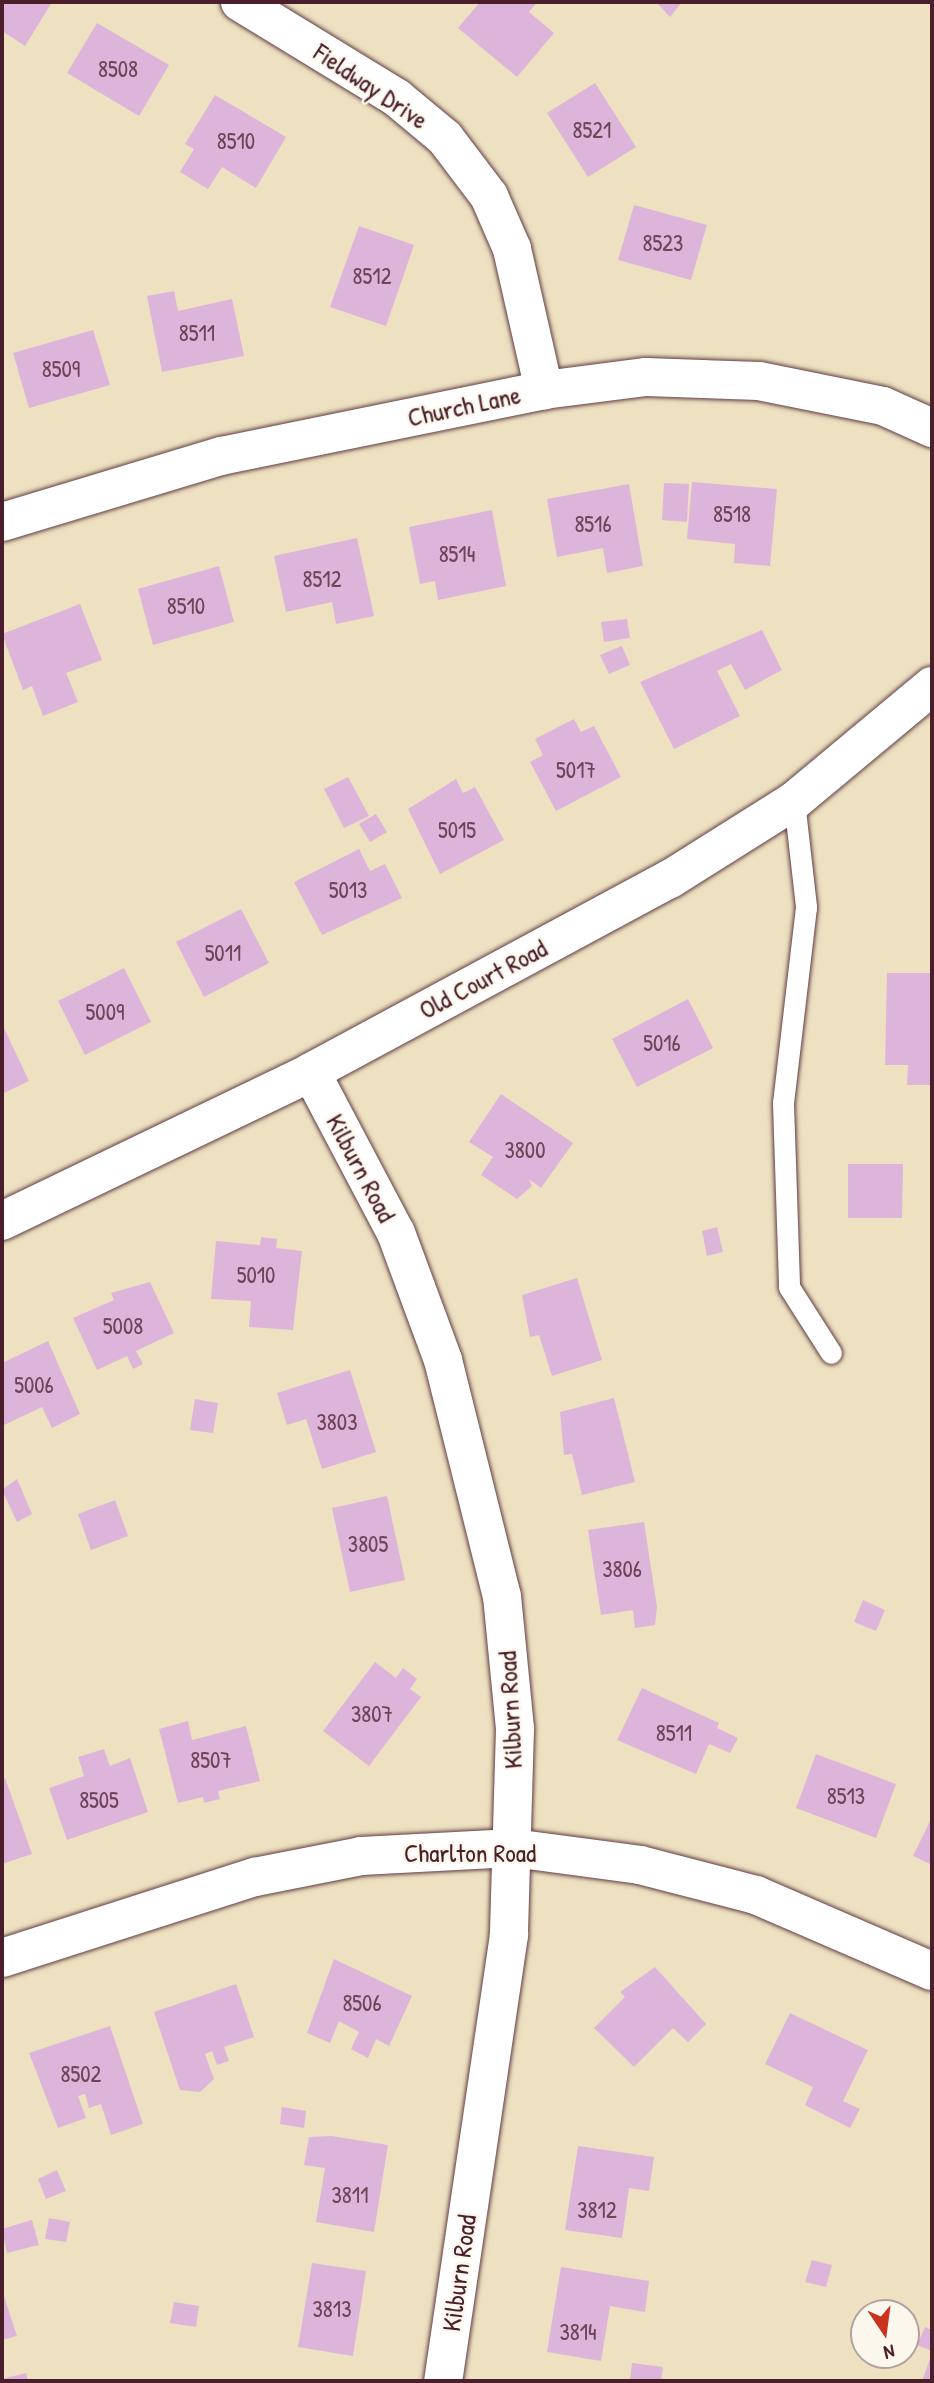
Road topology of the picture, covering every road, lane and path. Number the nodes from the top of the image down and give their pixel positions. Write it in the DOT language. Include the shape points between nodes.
graph roads {
  1 [pos="240,2"];
  2 [pos="544,390"];
  3 [pos="932,428"];
  4 [pos="2,522"];
  5 [pos="932,686"];
  6 [pos="794,801"];
  7 [pos="310,1072"];
  8 [pos="2,1221"];
  9 [pos="831,1353"];
  10 [pos="513,1848"];
  11 [pos="2,1958"];
  12 [pos="932,1971"];
  13 [pos="443,2381"];
  1 -- 2 [label="street, Fieldway Drive" via="397,98 445,138 489,196 512,249"];
  2 -- 3 [label="street, Church Lane" via="646,377 759,380 883,406"];
  2 -- 4 [label="street, Church Lane" via="221,456"];
  5 -- 6 [label="street, Old Court Road"];
  6 -- 7 [label="street, Old Court Road" via="670,879"];
  6 -- 9 [label="lane" via="806,907 783,1102 789,1287"];
  7 -- 8 [label="street, Old Court Road"];
  7 -- 10 [label="street, Kilburn Road" via="396,1233 476,1472 503,1609 515,1729"];
  10 -- 11 [label="street, Charlton Road" via="361,1856 255,1877"];
  10 -- 12 [label="street, Charlton Road" via="640,1865 756,1895"];
  10 -- 13 [label="street, Kilburn Road" via="509,1935"];
}
